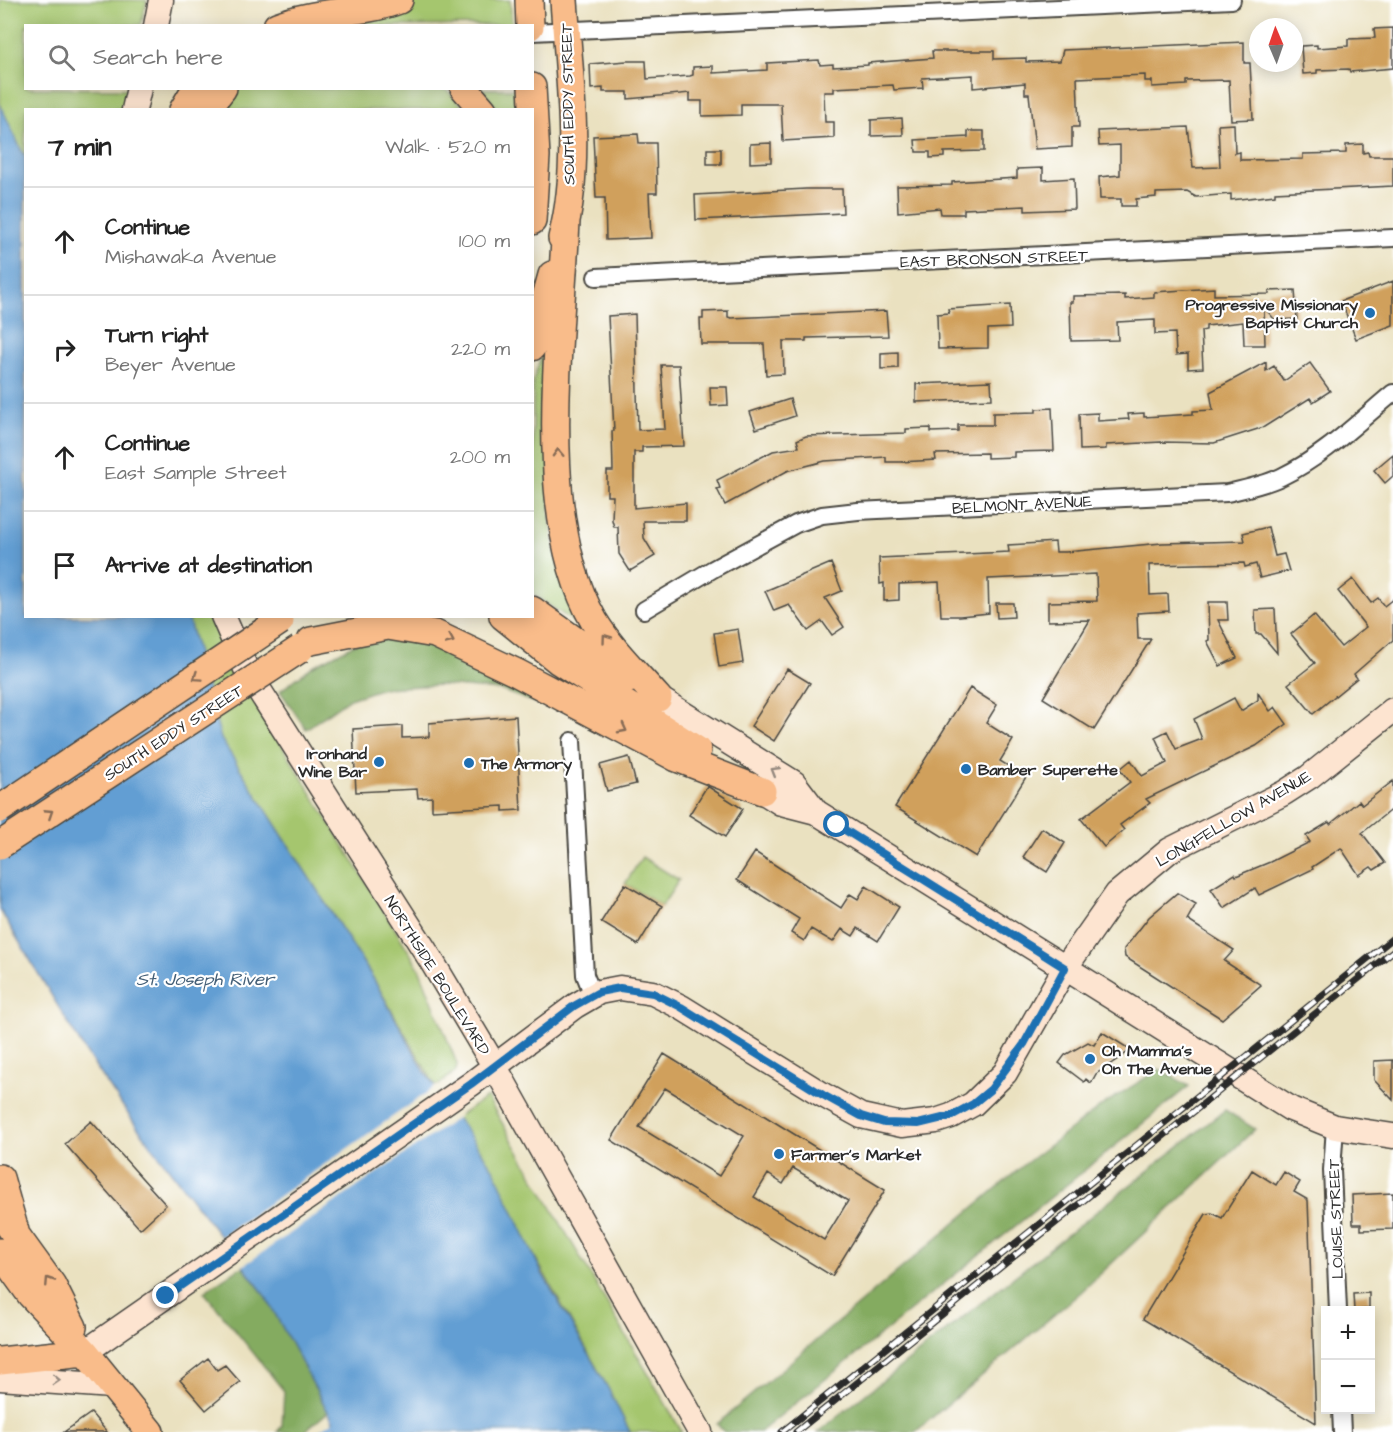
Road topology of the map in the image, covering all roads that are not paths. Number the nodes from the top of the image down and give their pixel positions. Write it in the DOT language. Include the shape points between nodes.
graph roads {
  1 [pos="161,0"];
  2 [pos="399,0"];
  3 [pos="529,0"];
  4 [pos="564,0"];
  5 [pos="1232,0"];
  6 [pos="156,24"];
  7 [pos="282,24"];
  8 [pos="530,24"];
  9 [pos="566,30"];
  10 [pos="534,32"];
  11 [pos="139,90"];
  12 [pos="195,90"];
  13 [pos="221,90"];
  14 [pos="466,90"];
  15 [pos="532,90"];
  16 [pos="134,108"];
  17 [pos="184,108"];
  18 [pos="208,108"];
  19 [pos="481,108"];
  20 [pos="533,108"];
  21 [pos="534,122"];
  22 [pos="534,188"];
  23 [pos="566,221"];
  24 [pos="1393,238"];
  25 [pos="596,277"];
  26 [pos="534,340"];
  27 [pos="1393,393"];
  28 [pos="644,610"];
  29 [pos="534,611"];
  30 [pos="224,618"];
  31 [pos="341,618"];
  32 [pos="505,618"];
  33 [pos="283,619"];
  34 [pos="305,645"];
  35 [pos="658,698"];
  36 [pos="1393,710"];
  37 [pos="572,741"];
  38 [pos="762,791"];
  39 [pos="2,807"];
  40 [pos="816,812"];
  41 [pos="0,845"];
  42 [pos="1065,968"];
  43 [pos="593,995"];
  44 [pos="495,1067"];
  45 [pos="1335,1126"];
  46 [pos="1393,1136"];
  47 [pos="0,1178"];
  48 [pos="0,1213"];
  49 [pos="8,1244"];
  50 [pos="1338,1306"];
  51 [pos="85,1352"];
  52 [pos="0,1361"];
  53 [pos="0,1377"];
  54 [pos="112,1386"];
  55 [pos="1341,1414"];
  56 [pos="150,1432"];
  57 [pos="700,1432"];
  58 [pos="1342,1432"];
  1 -- 6 [label="street"];
  2 -- 7 [label="main road"];
  3 -- 8 [label="main road"];
  4 -- 9 [label="main road, SOUTH EDDY STREET"];
  5 -- 9 [label="street"];
  9 -- 10 [label="street"];
  9 -- 23 [label="main road, SOUTH EDDY STREET" via="571,134"];
  11 -- 16 [label="street"];
  12 -- 17 [label="main road"];
  13 -- 18 [label="main road"];
  14 -- 19 [label="main road"];
  15 -- 20 [label="main road, SOUTH EDDY STREET"];
  21 -- 22 [label="main road, SOUTH EDDY STREET"];
  23 -- 26 [label="main road, SOUTH EDDY STREET"];
  35 -- 23 [label="main road, one-way" via="594,620 574,578 563,533 557,443"];
  24 -- 25 [label="street, EAST BRONSON STREET"];
  27 -- 28 [label="street, BELMONT AVENUE" via="1308,461 1261,485 1227,494 822,515 775,536"];
  29 -- 35 [label="main road"];
  30 -- 44 [label="street, NORTHSIDE BOULEVARD" via="248,671"];
  31 -- 34 [label="main road, SOUTH EDDY STREET"];
  32 -- 38 [label="main road" via="618,701"];
  33 -- 39 [label="main road, SOUTH EDDY STREET, one-way, bridge"];
  34 -- 38 [label="main road, one-way" via="388,626 435,634 517,672 677,758"];
  41 -- 34 [label="main road, SOUTH EDDY STREET, one-way, bridge"];
  40 -- 35 [label="street, one-way" via="794,783"];
  36 -- 42 [label="street, LONGFELLOW AVENUE" via="1293,788 1190,839 1145,869 1117,894"];
  37 -- 43 [label="street" via="585,975"];
  38 -- 40 [label="street" via="781,803"];
  40 -- 42 [label="street"];
  42 -- 43 [label="street, LONGFELLOW AVENUE" via="1024,1044 991,1089 951,1116 918,1124 884,1123 861,1116 653,993 620,988"];
  42 -- 45 [label="street" via="1291,1109"];
  43 -- 44 [label="street"];
  44 -- 51 [label="street"];
  44 -- 57 [label="street, NORTHSIDE BOULEVARD"];
  45 -- 46 [label="street"];
  45 -- 50 [label="street, LOUISE STREET" via="1332,1170"];
  47 -- 49 [label="main road"];
  48 -- 49 [label="main road"];
  49 -- 51 [label="main road" via="52,1285"];
  51 -- 52 [label="main road"];
  51 -- 54 [label="main road"];
  53 -- 54 [label="street, one-way"];
  54 -- 56 [label="main road"];
  55 -- 58 [label="street"];
}
